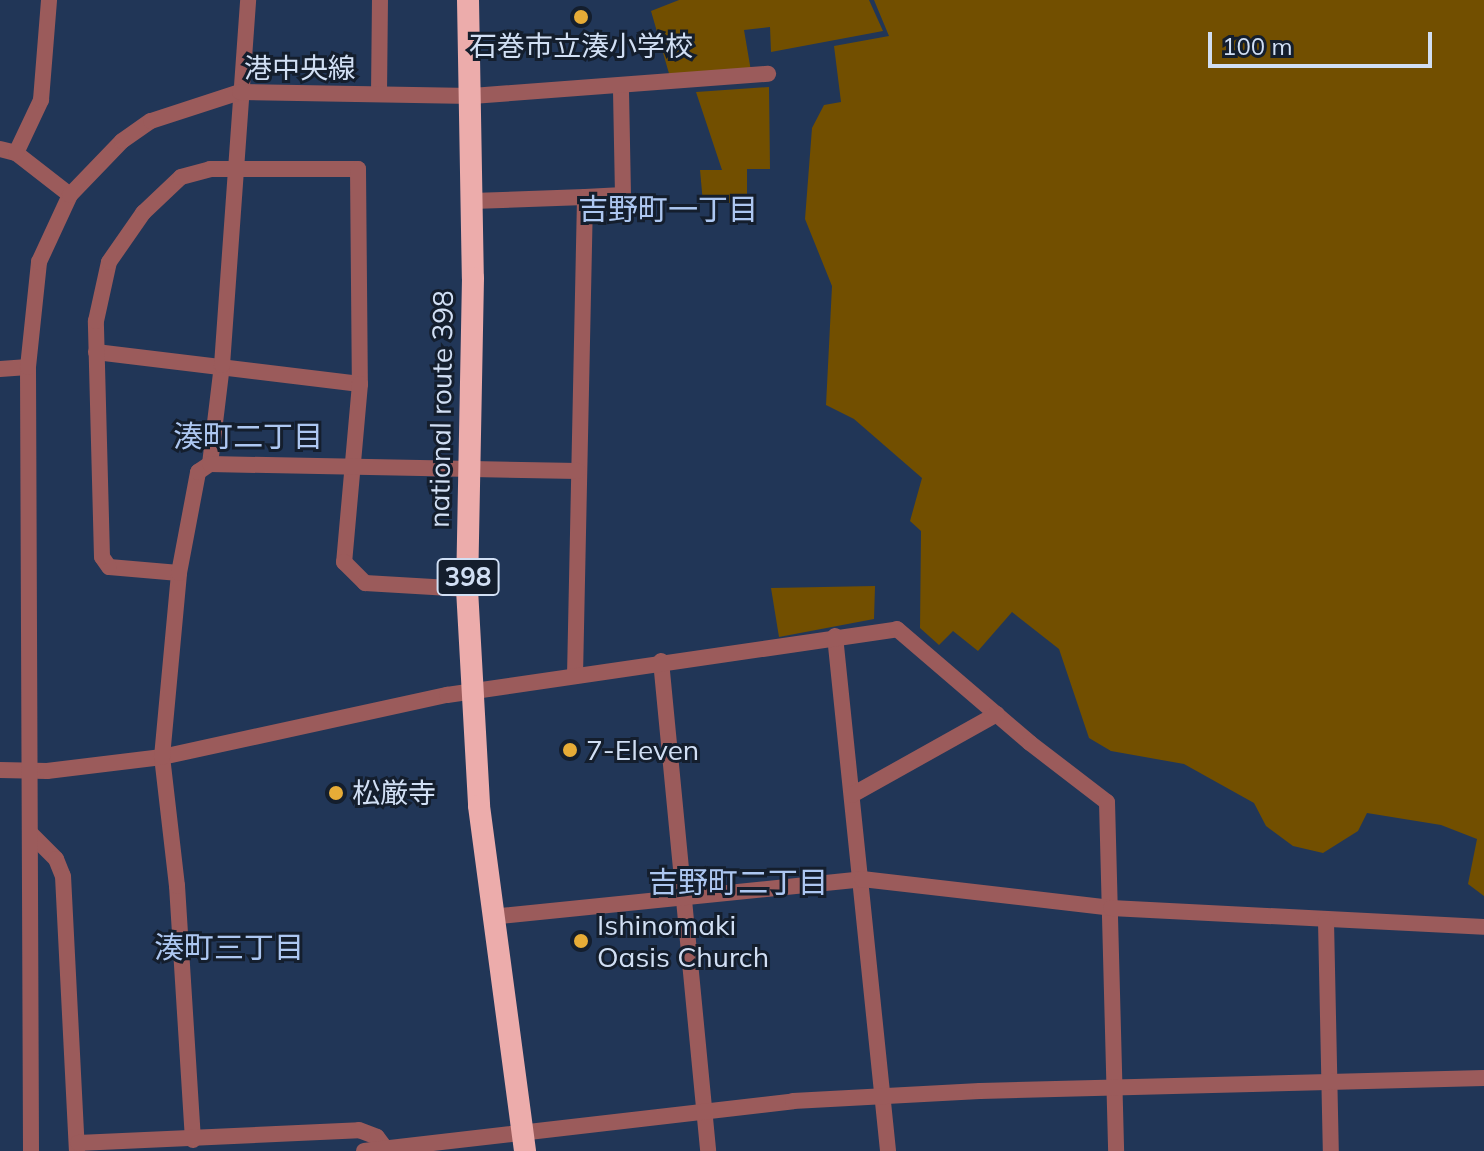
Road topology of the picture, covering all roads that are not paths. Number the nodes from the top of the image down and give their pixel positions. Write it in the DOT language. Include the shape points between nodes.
graph roads {
  1 [pos="49,0"];
  2 [pos="248,0"];
  3 [pos="380,0"];
  4 [pos="468,0"];
  5 [pos="768,74"];
  6 [pos="621,87"];
  7 [pos="240,92"];
  8 [pos="379,94"];
  9 [pos="472,96"];
  10 [pos="8,151"];
  11 [pos="234,168"];
  12 [pos="70,195"];
  13 [pos="585,197"];
  14 [pos="472,201"];
  15 [pos="96,352"];
  16 [pos="222,365"];
  17 [pos="28,367"];
  18 [pos="0,369"];
  19 [pos="360,384"];
  20 [pos="210,464"];
  21 [pos="354,467"];
  22 [pos="471,469"];
  23 [pos="578,471"];
  24 [pos="179,573"];
  25 [pos="467,589"];
  26 [pos="835,636"];
  27 [pos="661,661"];
  28 [pos="575,676"];
  29 [pos="473,690"];
  30 [pos="997,714"];
  31 [pos="162,757"];
  32 [pos="0,770"];
  33 [pos="32,771"];
  34 [pos="852,795"];
  35 [pos="31,834"];
  36 [pos="862,879"];
  37 [pos="681,898"];
  38 [pos="1111,908"];
  39 [pos="491,917"];
  40 [pos="1326,921"];
  41 [pos="1484,927"];
  42 [pos="1484,1078"];
  43 [pos="1326,1079"];
  44 [pos="1113,1088"];
  45 [pos="882,1097"];
  46 [pos="704,1113"];
  47 [pos="193,1140"];
  48 [pos="524,1143"];
  49 [pos="78,1147"];
  50 [pos="386,1149"];
  51 [pos="409,1149"];
  52 [pos="31,1151"];
  53 [pos="364,1151"];
  54 [pos="708,1151"];
  55 [pos="888,1151"];
  56 [pos="1116,1151"];
  57 [pos="1331,1151"];
  1 -- 10 [label="street" via="44,90"];
  2 -- 7 [label="street"];
  3 -- 8 [label="street"];
  4 -- 9 [label="highway, national route 398 / 398"];
  5 -- 6 [label="street, 港中央線"];
  6 -- 9 [label="street, 港中央線"];
  6 -- 13 [label="street" via="623,195"];
  7 -- 8 [label="street, 港中央線"];
  7 -- 11 [label="street"];
  7 -- 12 [label="street, 港中央線" via="151,121 122,141"];
  8 -- 9 [label="street, 港中央線"];
  9 -- 14 [label="highway, national route 398 / 398"];
  10 -- 12 [label="street"];
  11 -- 15 [label="street" via="181,177 129,231 109,262 99,293"];
  11 -- 16 [label="street"];
  11 -- 19 [label="street" via="358,169"];
  12 -- 17 [label="street, 港中央線" via="39,262"];
  13 -- 14 [label="street"];
  13 -- 23 [label="street"];
  14 -- 22 [label="highway, national route 398 / 398"];
  15 -- 16 [label="street"];
  15 -- 24 [label="street" via="102,557 109,567"];
  16 -- 19 [label="street"];
  16 -- 20 [label="street"];
  17 -- 18 [label="street"];
  17 -- 33 [label="street, 港中央線"];
  19 -- 21 [label="street"];
  20 -- 21 [label="street"];
  20 -- 24 [label="street" via="198,472"];
  21 -- 22 [label="street"];
  21 -- 25 [label="street" via="344,562 365,583"];
  22 -- 23 [label="street"];
  22 -- 25 [label="highway, national route 398 / 398"];
  23 -- 28 [label="street"];
  24 -- 31 [label="street"];
  25 -- 29 [label="highway, national route 398 / 398"];
  26 -- 27 [label="street"];
  26 -- 30 [label="street" via="904,632"];
  26 -- 34 [label="street"];
  27 -- 28 [label="street"];
  27 -- 37 [label="street"];
  28 -- 29 [label="street"];
  29 -- 31 [label="street"];
  29 -- 39 [label="highway, national route 398 / 398"];
  30 -- 34 [label="street"];
  30 -- 38 [label="street" via="1107,802"];
  31 -- 33 [label="street"];
  31 -- 47 [label="street" via="177,886"];
  32 -- 33 [label="street"];
  33 -- 35 [label="street, 港中央線"];
  34 -- 36 [label="street"];
  35 -- 49 [label="street" via="56,859 63,876"];
  35 -- 52 [label="street, 港中央線"];
  36 -- 37 [label="street"];
  36 -- 38 [label="street"];
  36 -- 45 [label="street"];
  37 -- 39 [label="street"];
  37 -- 46 [label="street"];
  38 -- 40 [label="street"];
  38 -- 44 [label="street"];
  39 -- 48 [label="highway, national route 398 / 398"];
  40 -- 41 [label="street"];
  40 -- 43 [label="street"];
  42 -- 43 [label="street"];
  43 -- 44 [label="street"];
  43 -- 57 [label="street"];
  44 -- 45 [label="street"];
  44 -- 56 [label="street"];
  45 -- 46 [label="street"];
  45 -- 55 [label="street"];
  46 -- 48 [label="street"];
  46 -- 54 [label="street"];
  47 -- 49 [label="street"];
  47 -- 50 [label="street" via="359,1130 377,1137"];
  48 -- 51 [label="street"];
  50 -- 51 [label="street"];
  50 -- 53 [label="street"];
}
